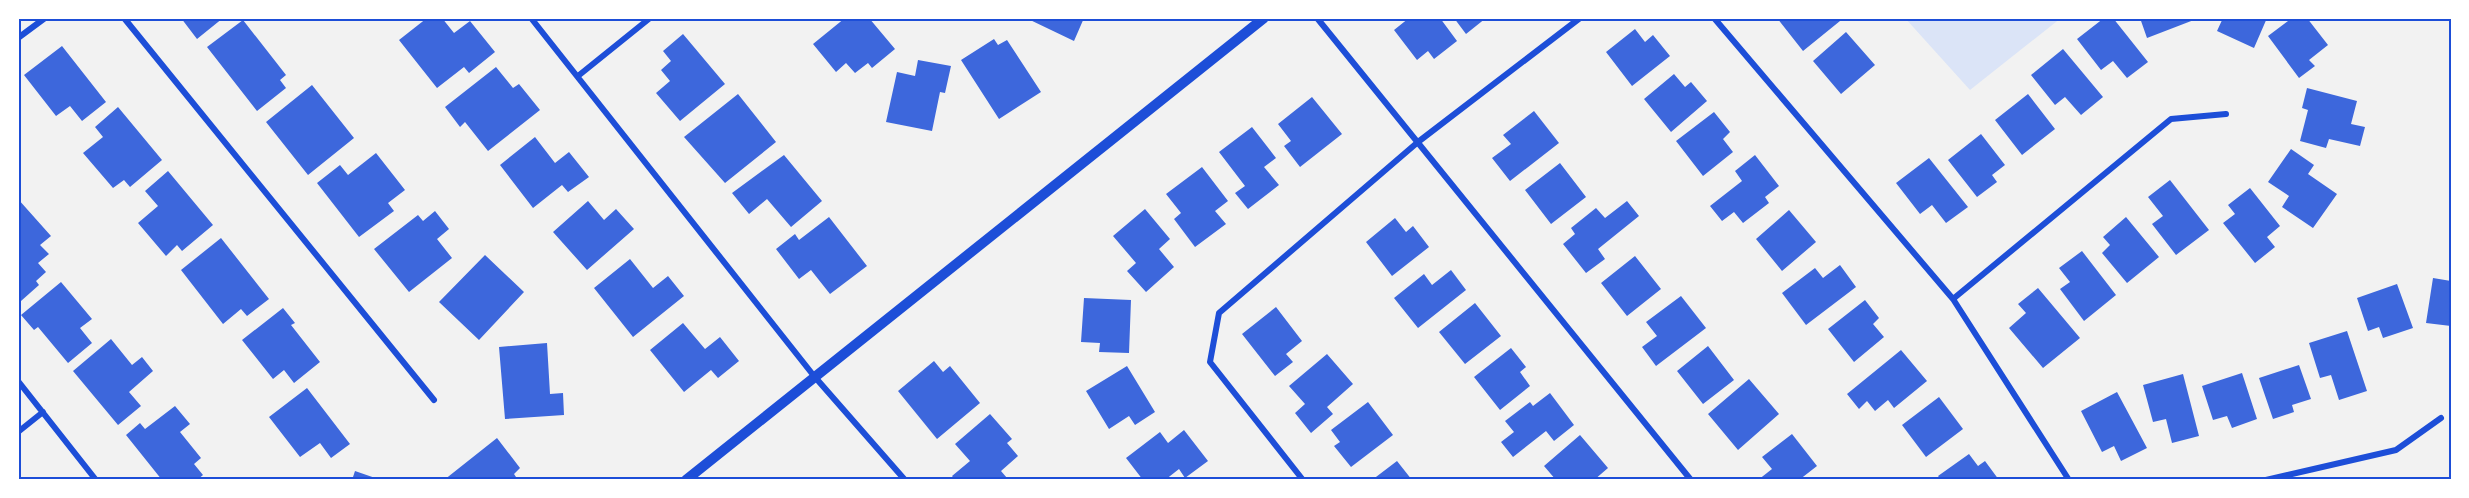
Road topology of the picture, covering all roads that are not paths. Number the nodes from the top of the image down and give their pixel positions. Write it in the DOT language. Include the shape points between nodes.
graph roads {
  1 [pos="45,18"];
  2 [pos="124,18"];
  3 [pos="531,18"];
  4 [pos="650,18"];
  5 [pos="1264,18"];
  6 [pos="1317,18"];
  7 [pos="1580,18"];
  8 [pos="1714,18"];
  9 [pos="18,38"];
  10 [pos="578,76"];
  11 [pos="2226,114"];
  12 [pos="1418,142"];
  13 [pos="1953,299"];
  14 [pos="814,376"];
  15 [pos="18,381"];
  16 [pos="434,400"];
  17 [pos="43,412"];
  18 [pos="2441,418"];
  19 [pos="18,432"];
  20 [pos="96,480"];
  21 [pos="686,480"];
  22 [pos="905,480"];
  23 [pos="1302,480"];
  24 [pos="1691,480"];
  25 [pos="2069,480"];
  26 [pos="2266,480"];
  1 -- 9 [label="street"];
  2 -- 16 [label="street"];
  3 -- 10 [label="street"];
  4 -- 10 [label="street"];
  5 -- 14 [label="street"];
  6 -- 12 [label="street"];
  7 -- 12 [label="street"];
  8 -- 13 [label="street"];
  10 -- 14 [label="street"];
  11 -- 13 [label="street" via="2171,118"];
  12 -- 23 [label="street" via="1219,312 1210,362"];
  12 -- 24 [label="street"];
  13 -- 25 [label="street"];
  14 -- 21 [label="street"];
  14 -- 22 [label="street"];
  15 -- 17 [label="street"];
  17 -- 19 [label="street"];
  17 -- 20 [label="street"];
  18 -- 26 [label="street" via="2396,450"];
}
